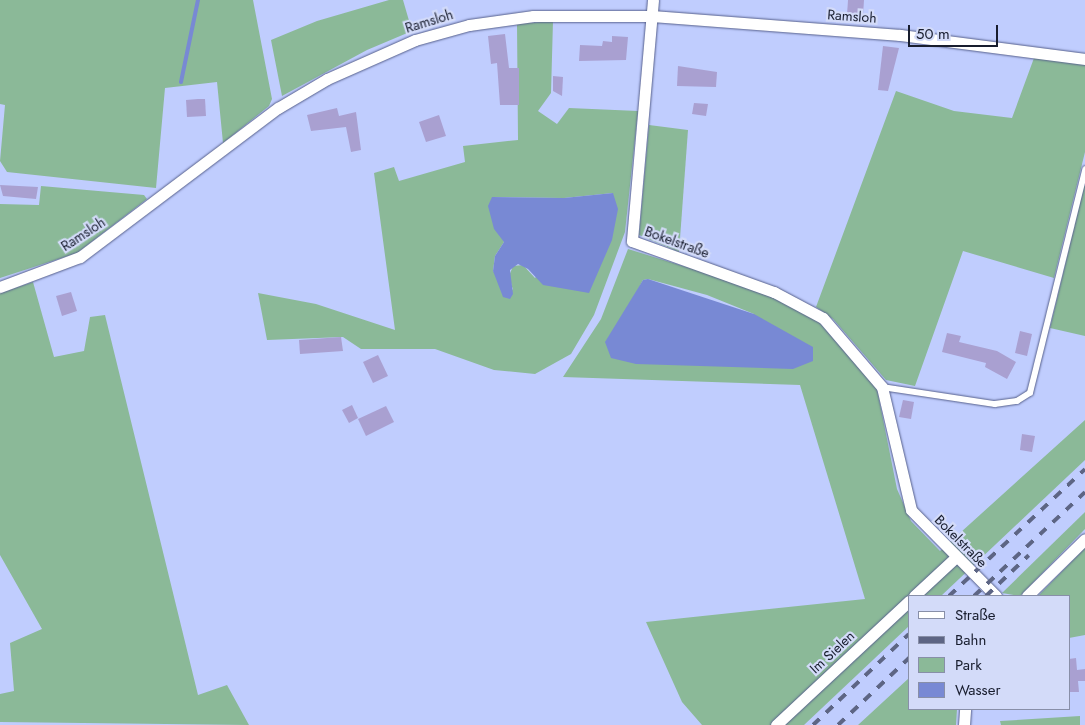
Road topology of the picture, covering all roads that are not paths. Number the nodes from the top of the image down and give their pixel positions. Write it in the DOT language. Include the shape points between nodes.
graph roads {
  1 [pos="653,0"];
  2 [pos="652,16"];
  3 [pos="1085,59"];
  4 [pos="1085,170"];
  5 [pos="0,287"];
  6 [pos="882,387"];
  7 [pos="1085,539"];
  8 [pos="956,557"];
  9 [pos="915,595"];
  10 [pos="995,595"];
  11 [pos="1028,595"];
  12 [pos="908,602"];
  13 [pos="965,710"];
  14 [pos="776,725"];
  15 [pos="964,725"];
  1 -- 2 [label="street, Bokelstraße"];
  2 -- 3 [label="street, Ramsloh" via="900,35"];
  2 -- 5 [label="street, Ramsloh" via="500,20 415,40 370,58 278,108 80,257"];
  2 -- 6 [label="street, Bokelstraße" via="632,241 774,292 811,310 823,318"];
  4 -- 6 [label="lane" via="1033,388 1017,401 983,403"];
  6 -- 8 [label="street, Bokelstraße" via="911,510"];
  7 -- 11 [label="street"];
  8 -- 9 [label="street"];
  8 -- 10 [label="street, Bokelstraße"];
  12 -- 14 [label="street, Im Sielen"];
  13 -- 15 [label="street"];
}
